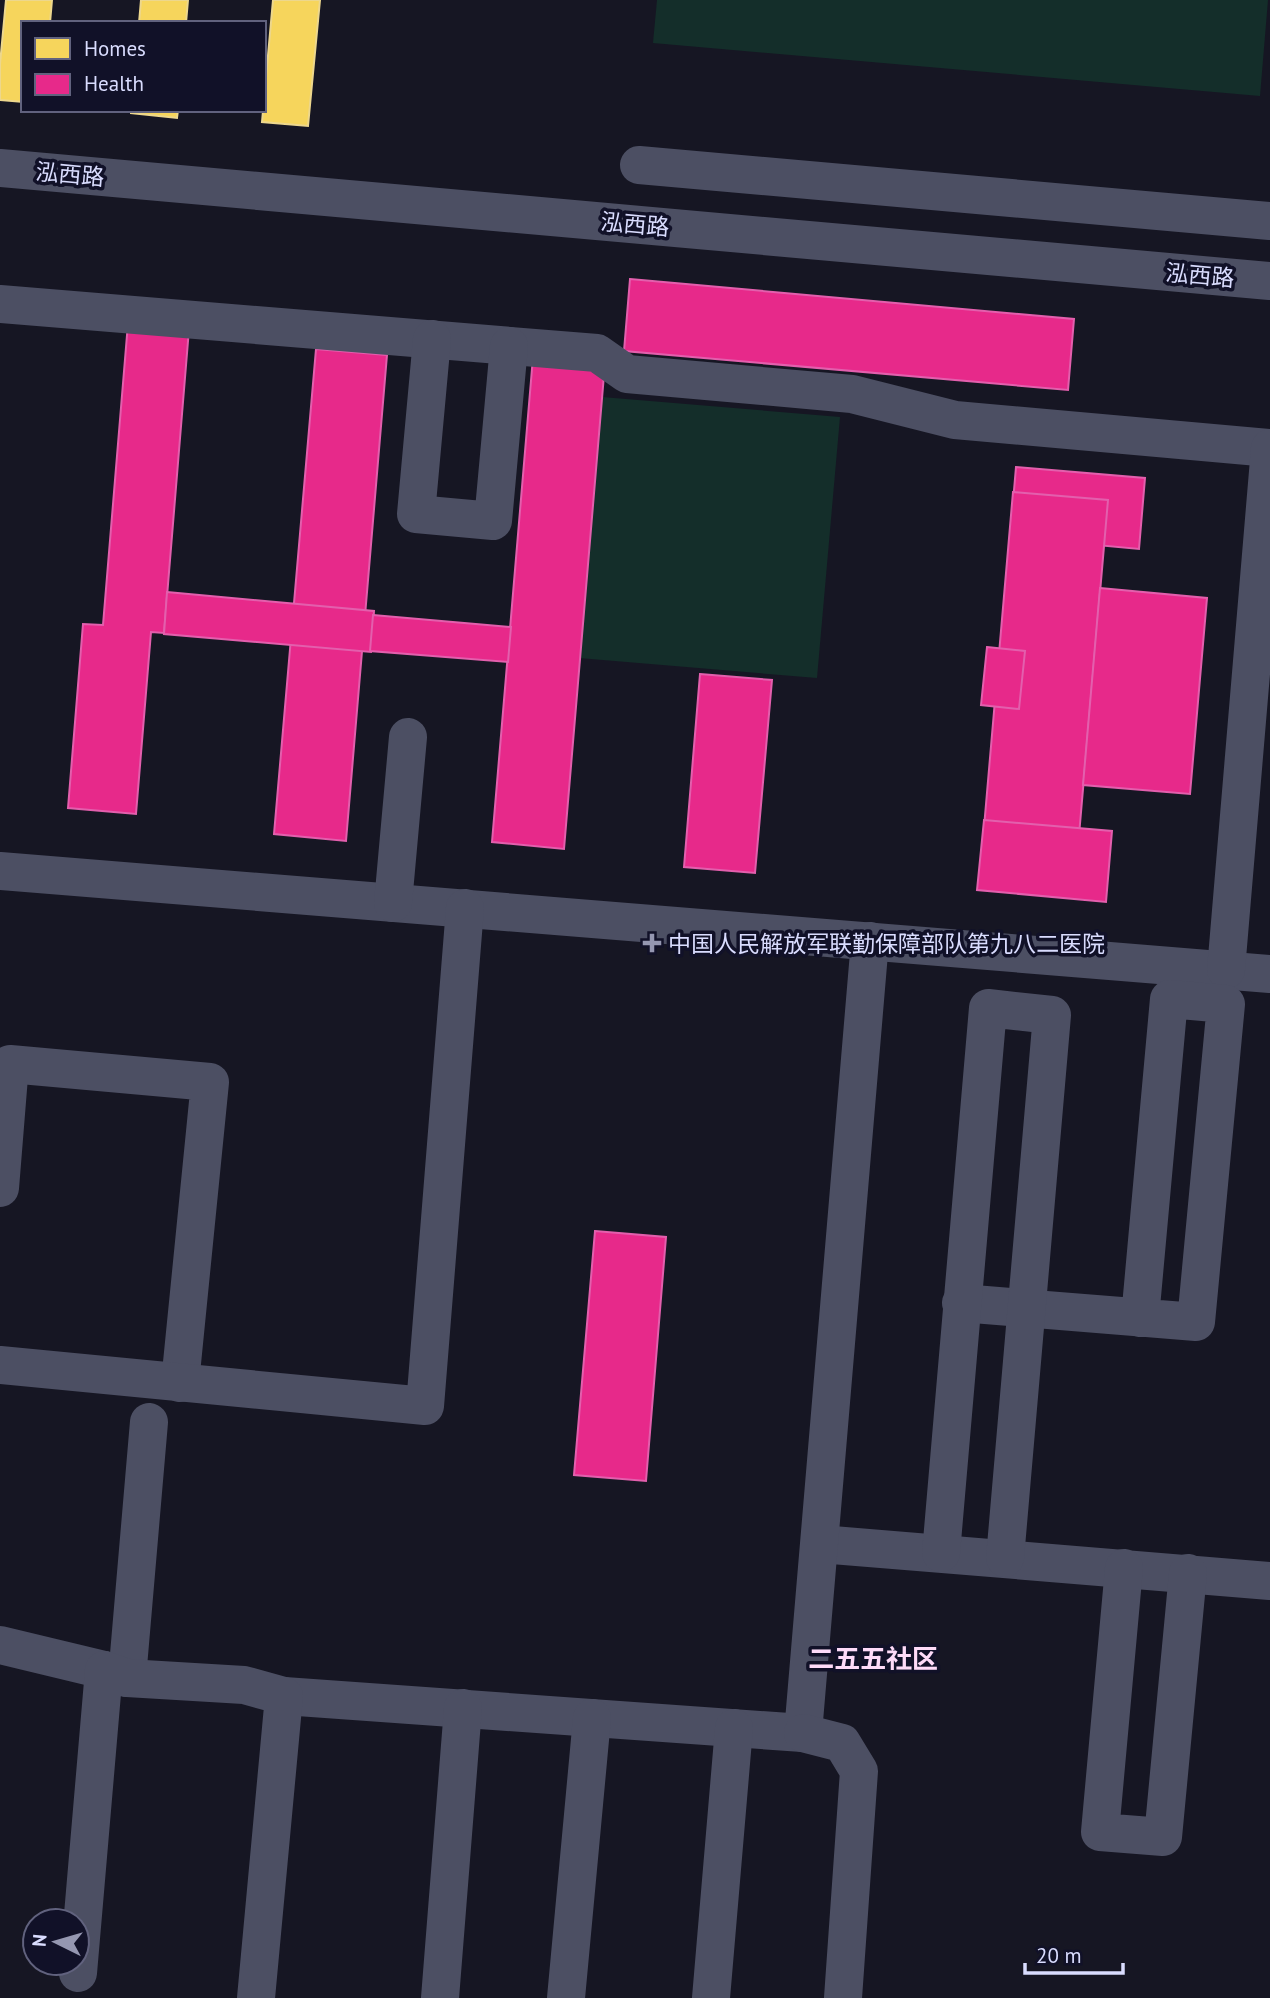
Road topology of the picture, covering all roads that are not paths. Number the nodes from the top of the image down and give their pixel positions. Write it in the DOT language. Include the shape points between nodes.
graph roads {
  1 [pos="639,165"];
  2 [pos="0,167"];
  3 [pos="1270,221"];
  4 [pos="1270,281"];
  5 [pos="0,304"];
  6 [pos="432,339"];
  7 [pos="509,346"];
  8 [pos="1270,448"];
  9 [pos="408,737"];
  10 [pos="0,871"];
  11 [pos="393,902"];
  12 [pos="465,908"];
  13 [pos="870,941"];
  14 [pos="1226,970"];
  15 [pos="1270,974"];
  16 [pos="0,1188"];
  17 [pos="961,1303"];
  18 [pos="1027,1308"];
  19 [pos="1140,1318"];
  20 [pos="0,1365"];
  21 [pos="180,1383"];
  22 [pos="149,1422"];
  23 [pos="820,1544"];
  24 [pos="941,1553"];
  25 [pos="1004,1558"];
  26 [pos="1124,1568"];
  27 [pos="1188,1573"];
  28 [pos="1270,1581"];
  29 [pos="0,1645"];
  30 [pos="116,1674"];
  31 [pos="284,1696"];
  32 [pos="463,1708"];
  33 [pos="592,1718"];
  34 [pos="734,1728"];
  35 [pos="803,1733"];
  36 [pos="86,1907"];
  37 [pos="256,1998"];
  38 [pos="440,1998"];
  39 [pos="566,1998"];
  40 [pos="711,1998"];
  41 [pos="843,1998"];
  1 -- 3 [label="street"];
  2 -- 4 [label="street, 泓西路"];
  5 -- 6 [label="street"];
  6 -- 7 [label="street"];
  6 -- 7 [label="street" via="416,514 493,521"];
  7 -- 8 [label="street" via="597,354 627,374 852,394 955,420"];
  8 -- 14 [label="street"];
  9 -- 11 [label="street"];
  10 -- 11 [label="street"];
  11 -- 12 [label="street"];
  12 -- 13 [label="street"];
  12 -- 21 [label="street" via="425,1406"];
  13 -- 14 [label="street"];
  13 -- 23 [label="street"];
  14 -- 15 [label="street"];
  16 -- 21 [label="street" via="10,1064 210,1082"];
  17 -- 18 [label="street"];
  17 -- 18 [label="street" via="988,1008 1052,1015"];
  17 -- 24 [label="street"];
  18 -- 19 [label="street"];
  18 -- 25 [label="street"];
  19 -- 19 [label="street" via="1196,1322 1226,1004 1169,999"];
  20 -- 21 [label="street"];
  22 -- 30 [label="street"];
  23 -- 24 [label="street"];
  23 -- 35 [label="street"];
  24 -- 25 [label="street"];
  25 -- 26 [label="street"];
  26 -- 27 [label="street"];
  26 -- 27 [label="street" via="1100,1832 1163,1837"];
  27 -- 28 [label="street"];
  29 -- 30 [label="street"];
  30 -- 31 [label="street" via="244,1685"];
  30 -- 36 [label="street"];
  31 -- 32 [label="street"];
  31 -- 37 [label="street"];
  32 -- 33 [label="street"];
  32 -- 38 [label="street"];
  33 -- 34 [label="street"];
  33 -- 39 [label="street"];
  34 -- 35 [label="street"];
  34 -- 40 [label="street"];
  35 -- 41 [label="street" via="842,1743 859,1771"];
}
